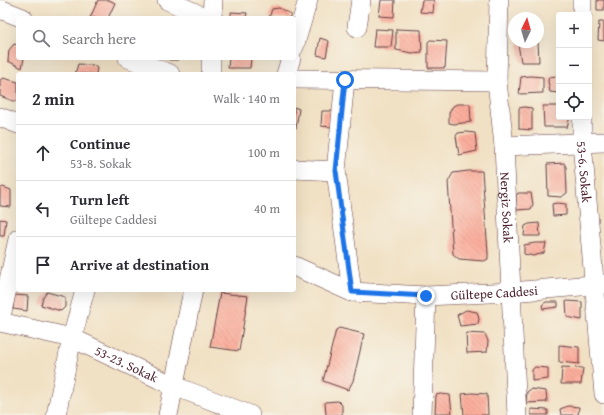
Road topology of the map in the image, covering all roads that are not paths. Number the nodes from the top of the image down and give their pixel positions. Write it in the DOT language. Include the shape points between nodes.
graph roads {
  1 [pos="167,0"];
  2 [pos="213,0"];
  3 [pos="308,0"];
  4 [pos="361,0"];
  5 [pos="499,0"];
  6 [pos="582,0"];
  7 [pos="0,9"];
  8 [pos="582,12"];
  9 [pos="18,16"];
  10 [pos="202,16"];
  11 [pos="212,16"];
  12 [pos="357,27"];
  13 [pos="296,40"];
  14 [pos="133,60"];
  15 [pos="211,60"];
  16 [pos="290,60"];
  17 [pos="165,72"];
  18 [pos="211,72"];
  19 [pos="287,72"];
  20 [pos="296,79"];
  21 [pos="345,80"];
  22 [pos="497,81"];
  23 [pos="0,117"];
  24 [pos="582,120"];
  25 [pos="16,123"];
  26 [pos="604,142"];
  27 [pos="582,143"];
  28 [pos="504,146"];
  29 [pos="296,169"];
  30 [pos="336,171"];
  31 [pos="16,248"];
  32 [pos="296,267"];
  33 [pos="599,285"];
  34 [pos="84,292"];
  35 [pos="193,292"];
  36 [pos="352,292"];
  37 [pos="511,292"];
  38 [pos="426,296"];
  39 [pos="0,322"];
  40 [pos="72,338"];
  41 [pos="174,386"];
  42 [pos="604,394"];
  43 [pos="56,415"];
  44 [pos="168,415"];
  45 [pos="250,415"];
  46 [pos="422,415"];
  47 [pos="517,415"];
  1 -- 10 [label="street"];
  2 -- 11 [label="street"];
  3 -- 13 [label="street"];
  4 -- 12 [label="street"];
  5 -- 22 [label="street, Nergiz Sokak"];
  6 -- 8 [label="street"];
  7 -- 9 [label="street"];
  14 -- 17 [label="street"];
  15 -- 18 [label="street"];
  16 -- 19 [label="street"];
  20 -- 21 [label="street"];
  21 -- 22 [label="street"];
  21 -- 30 [label="street"];
  22 -- 28 [label="street, Nergiz Sokak"];
  23 -- 25 [label="street"];
  24 -- 27 [label="street, 53-6. Sokak"];
  26 -- 27 [label="street"];
  27 -- 28 [label="street"];
  27 -- 33 [label="street, 53-6. Sokak"];
  28 -- 37 [label="street, Nergiz Sokak"];
  29 -- 30 [label="street"];
  30 -- 36 [label="street"];
  31 -- 39 [label="street"];
  32 -- 36 [label="street, Gültepe Caddesi"];
  33 -- 37 [label="street, Gültepe Caddesi"];
  33 -- 42 [label="street, 53-6. Sokak"];
  34 -- 40 [label="street"];
  35 -- 41 [label="street"];
  36 -- 38 [label="street, Gültepe Caddesi"];
  37 -- 38 [label="street, Gültepe Caddesi"];
  37 -- 47 [label="street, Nergiz Sokak"];
  38 -- 46 [label="street"];
  39 -- 40 [label="street, 53-23. Sokak"];
  40 -- 41 [label="street, 53-23. Sokak"];
  40 -- 43 [label="street"];
  41 -- 44 [label="street"];
  41 -- 45 [label="street, 53-23. Sokak"];
}
